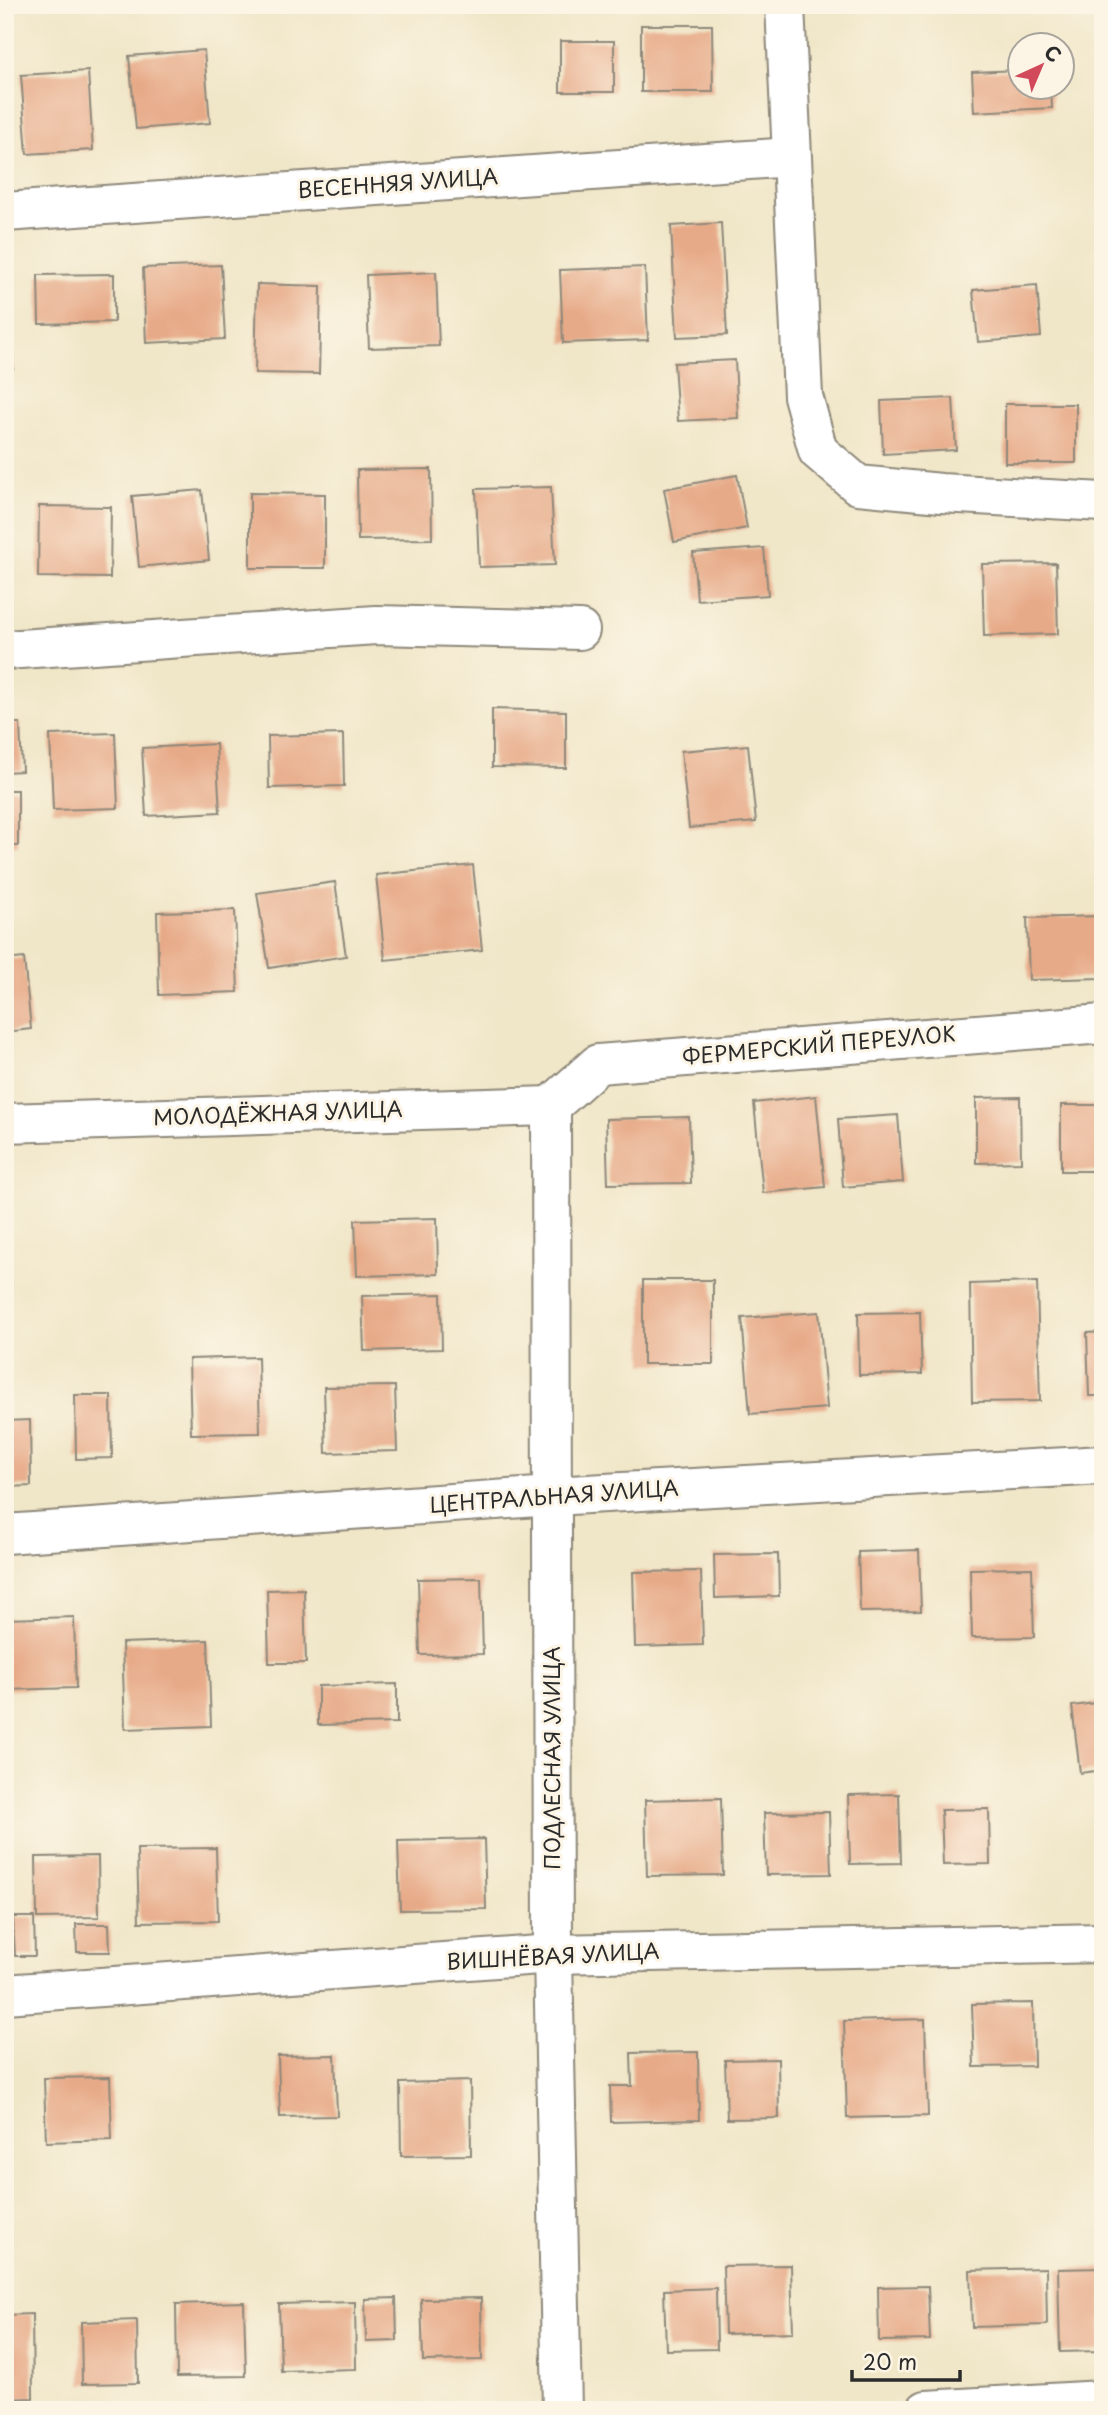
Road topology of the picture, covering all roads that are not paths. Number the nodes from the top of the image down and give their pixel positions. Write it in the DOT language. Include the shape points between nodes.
graph roads {
  1 [pos="785,5"];
  2 [pos="791,157"];
  3 [pos="5,212"];
  4 [pos="1103,502"];
  5 [pos="580,630"];
  6 [pos="5,650"];
  7 [pos="1103,1024"];
  8 [pos="551,1105"];
  9 [pos="5,1123"];
  10 [pos="1103,1465"];
  11 [pos="552,1496"];
  12 [pos="5,1534"];
  13 [pos="1103,1943"];
  14 [pos="553,1954"];
  15 [pos="5,1994"];
  16 [pos="1103,2400"];
  17 [pos="562,2410"];
  18 [pos="926,2410"];
  1 -- 2 [label="street"];
  2 -- 3 [label="street, ВЕСЕННЯЯ УЛИЦА"];
  2 -- 4 [label="street" via="803,396 818,451 858,485"];
  5 -- 6 [label="street" via="376,625"];
  7 -- 8 [label="street, ФЕРМЕРСКИЙ ПЕРЕУЛОК" via="598,1064"];
  8 -- 9 [label="street, МОЛОДЁЖНАЯ УЛИЦА"];
  8 -- 11 [label="street, ПОДЛЕСНАЯ УЛИЦА"];
  10 -- 11 [label="street, ЦЕНТРАЛЬНАЯ УЛИЦА"];
  11 -- 12 [label="street, ЦЕНТРАЛЬНАЯ УЛИЦА"];
  11 -- 14 [label="street, ПОДЛЕСНАЯ УЛИЦА"];
  13 -- 14 [label="street, ВИШНЁВАЯ УЛИЦА"];
  14 -- 15 [label="street, ВИШНЁВАЯ УЛИЦА"];
  14 -- 17 [label="street, ПОДЛЕСНАЯ УЛИЦА"];
  16 -- 18 [label="street"];
}
